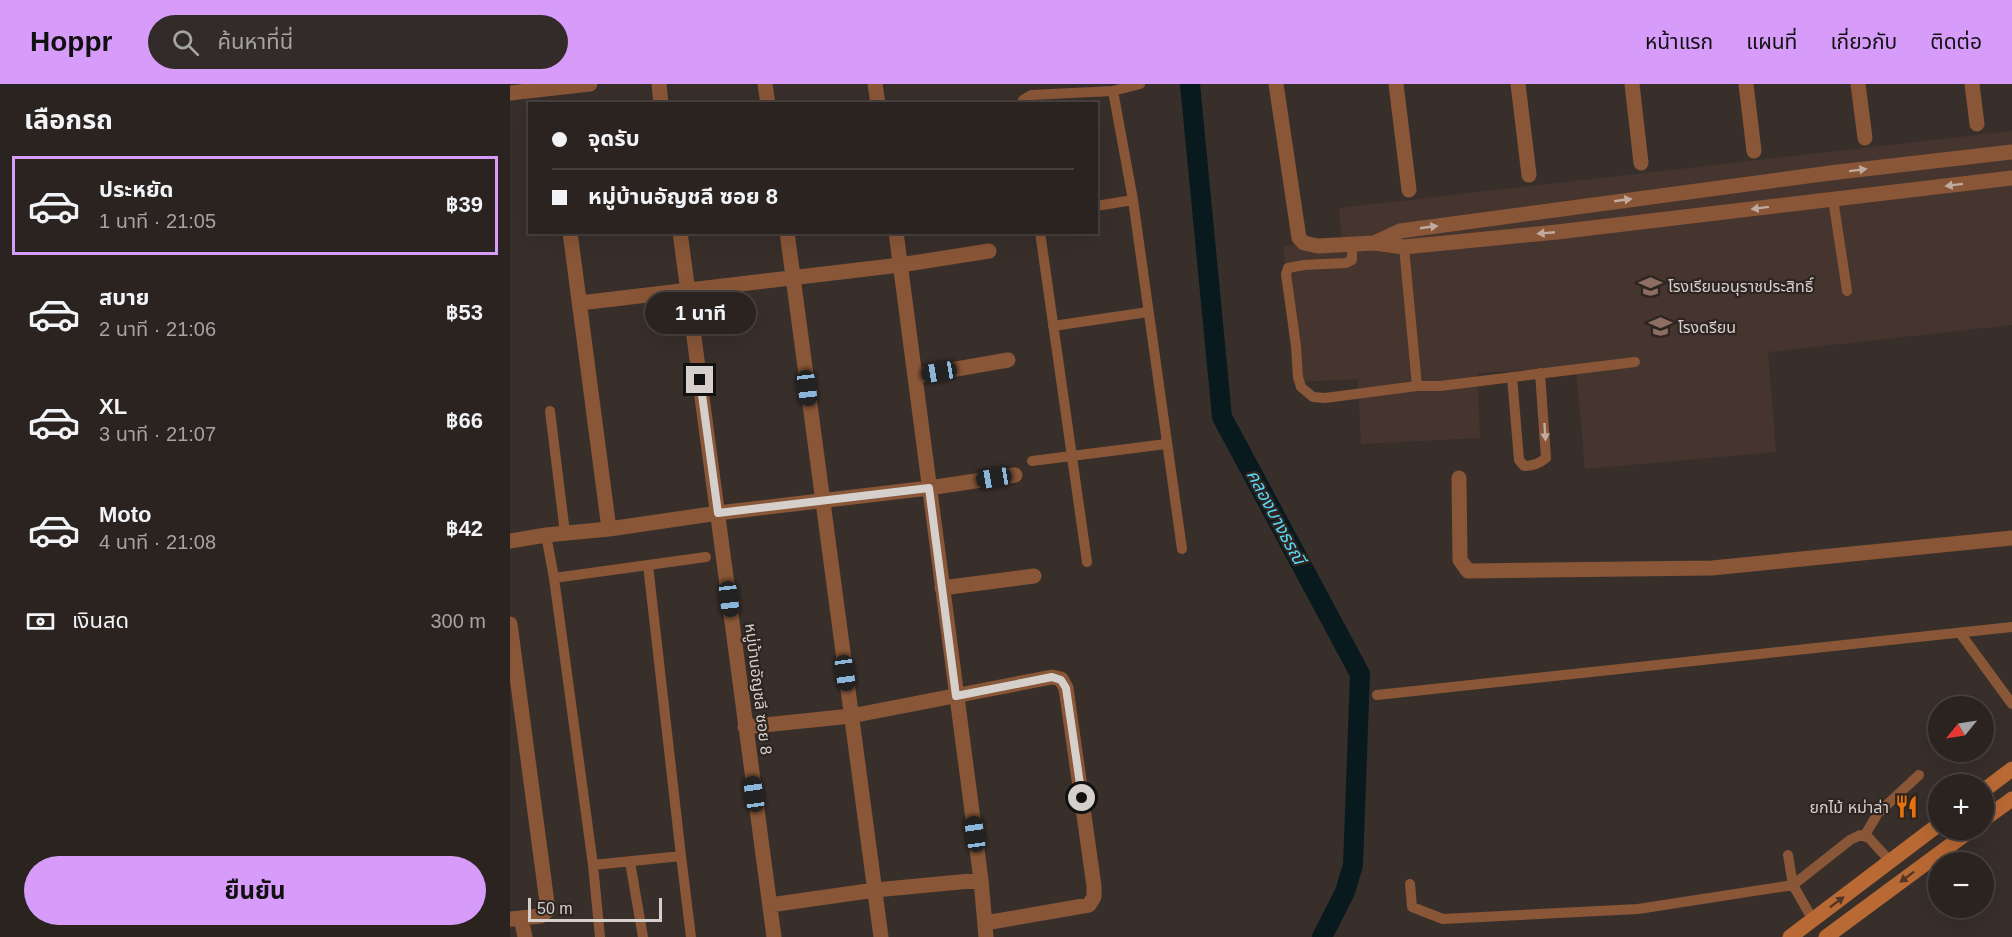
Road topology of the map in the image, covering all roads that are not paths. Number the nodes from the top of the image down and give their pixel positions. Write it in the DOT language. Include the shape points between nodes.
graph roads {
  1 [pos="590,84"];
  2 [pos="659,84"];
  3 [pos="765,84"];
  4 [pos="875,84"];
  5 [pos="1140,84"];
  6 [pos="1276,84"];
  7 [pos="1396,84"];
  8 [pos="1518,84"];
  9 [pos="1632,84"];
  10 [pos="1746,84"];
  11 [pos="1858,84"];
  12 [pos="1972,84"];
  13 [pos="1113,91"];
  14 [pos="550,92"];
  15 [pos="510,93"];
  16 [pos="661,102"];
  17 [pos="768,102"];
  18 [pos="878,102"];
  19 [pos="1023,102"];
  20 [pos="1977,124"];
  21 [pos="1865,138"];
  22 [pos="1754,151"];
  23 [pos="2012,152"];
  24 [pos="1641,163"];
  25 [pos="1830,173"];
  26 [pos="1529,175"];
  27 [pos="2012,178"];
  28 [pos="1409,190"];
  29 [pos="1833,199"];
  30 [pos="1133,200"];
  31 [pos="1588,205"];
  32 [pos="1098,206"];
  33 [pos="1589,229"];
  34 [pos="570,234"];
  35 [pos="680,234"];
  36 [pos="787,234"];
  37 [pos="896,234"];
  38 [pos="1040,234"];
  39 [pos="1352,243"];
  40 [pos="1374,243"];
  41 [pos="1404,247"];
  42 [pos="989,251"];
  43 [pos="900,264"];
  44 [pos="793,277"];
  45 [pos="688,291"];
  46 [pos="1846,291"];
  47 [pos="580,303"];
  48 [pos="1148,312"];
  49 [pos="1053,326"];
  50 [pos="1008,360"];
  51 [pos="1635,362"];
  52 [pos="1540,373"];
  53 [pos="916,376"];
  54 [pos="1512,377"];
  55 [pos="1418,386"];
  56 [pos="550,411"];
  57 [pos="1166,444"];
  58 [pos="1072,456"];
  59 [pos="1032,461"];
  60 [pos="1015,475"];
  61 [pos="1459,478"];
  62 [pos="929,488"];
  63 [pos="822,500"];
  64 [pos="718,513"];
  65 [pos="609,529"];
  66 [pos="565,533"];
  67 [pos="546,535"];
  68 [pos="2012,537"];
  69 [pos="510,541"];
  70 [pos="1182,549"];
  71 [pos="706,557"];
  72 [pos="1087,561"];
  73 [pos="648,565"];
  74 [pos="1034,576"];
  75 [pos="554,578"];
  76 [pos="942,588"];
  77 [pos="510,624"];
  78 [pos="2012,627"];
  79 [pos="1960,633"];
  80 [pos="1377,694"];
  81 [pos="956,696"];
  82 [pos="2012,704"];
  83 [pos="851,716"];
  84 [pos="746,728"];
  85 [pos="2012,769"];
  86 [pos="1919,775"];
  87 [pos="1994,783"];
  88 [pos="2012,799"];
  89 [pos="1994,812"];
  90 [pos="1928,832"];
  91 [pos="1864,835"];
  92 [pos="1957,840"];
  93 [pos="1788,855"];
  94 [pos="681,856"];
  95 [pos="1890,861"];
  96 [pos="630,862"];
  97 [pos="593,866"];
  98 [pos="981,880"];
  99 [pos="1410,884"];
  100 [pos="1793,885"];
  101 [pos="874,890"];
  102 [pos="770,905"];
  103 [pos="515,919"];
  104 [pos="1813,920"];
  105 [pos="986,930"];
  106 [pos="525,937"];
  107 [pos="600,937"];
  108 [pos="643,937"];
  109 [pos="691,937"];
  110 [pos="774,937"];
  111 [pos="881,937"];
  112 [pos="1790,937"];
  113 [pos="1826,937"];
  1 -- 14 [label="street"];
  2 -- 16 [label="street"];
  3 -- 17 [label="street"];
  4 -- 18 [label="street"];
  5 -- 13 [label="lane"];
  6 -- 39 [label="street" via="1299,238 1318,246"];
  7 -- 28 [label="street"];
  8 -- 26 [label="street"];
  9 -- 24 [label="street"];
  10 -- 22 [label="street"];
  11 -- 21 [label="street"];
  12 -- 20 [label="street"];
  13 -- 19 [label="lane" via="1031,95"];
  13 -- 30 [label="lane"];
  14 -- 15 [label="street"];
  25 -- 23 [label="street, one-way"];
  25 -- 29 [label="street"];
  31 -- 25 [label="street, one-way"];
  27 -- 29 [label="street, one-way"];
  29 -- 33 [label="street, one-way"];
  29 -- 46 [label="lane"];
  30 -- 32 [label="lane"];
  30 -- 48 [label="lane"];
  31 -- 33 [label="street"];
  40 -- 31 [label="street, one-way" via="1400,231"];
  33 -- 41 [label="street, one-way"];
  34 -- 47 [label="street"];
  35 -- 45 [label="street, หมู่บ้านอัญชลี ซอย 8"];
  36 -- 44 [label="street"];
  37 -- 43 [label="street"];
  38 -- 49 [label="lane"];
  39 -- 40 [label="street"];
  39 -- 55 [label="lane" via="1352,260 1346,263 1288,268 1301,387 1313,397 1325,398"];
  40 -- 41 [label="street"];
  41 -- 55 [label="lane"];
  42 -- 43 [label="street"];
  43 -- 44 [label="street"];
  43 -- 53 [label="street"];
  44 -- 45 [label="street"];
  44 -- 63 [label="street"];
  45 -- 47 [label="street"];
  45 -- 64 [label="street, หมู่บ้านอัญชลี ซอย 8"];
  47 -- 65 [label="street"];
  48 -- 49 [label="lane"];
  48 -- 57 [label="lane"];
  49 -- 58 [label="lane"];
  50 -- 53 [label="street"];
  51 -- 52 [label="lane"];
  52 -- 54 [label="lane"];
  52 -- 54 [label="lane, one-way" via="1546,459 1530,466 1524,466 1519,459"];
  53 -- 62 [label="street"];
  54 -- 55 [label="lane"];
  56 -- 66 [label="lane"];
  57 -- 58 [label="lane"];
  57 -- 70 [label="lane"];
  58 -- 59 [label="lane"];
  58 -- 72 [label="lane"];
  60 -- 62 [label="street"];
  61 -- 68 [label="street" via="1460,560 1468,571 1712,568"];
  62 -- 63 [label="street"];
  62 -- 76 [label="street"];
  63 -- 64 [label="street"];
  63 -- 83 [label="street"];
  64 -- 65 [label="street"];
  64 -- 84 [label="street, หมู่บ้านอัญชลี ซอย 8"];
  65 -- 66 [label="street"];
  66 -- 67 [label="street"];
  67 -- 69 [label="street"];
  67 -- 75 [label="lane"];
  71 -- 73 [label="lane"];
  73 -- 75 [label="lane"];
  73 -- 94 [label="lane"];
  74 -- 76 [label="street"];
  75 -- 97 [label="lane"];
  76 -- 81 [label="street"];
  77 -- 103 [label="street" via="548,910 541,916"];
  78 -- 79 [label="lane"];
  79 -- 80 [label="lane"];
  79 -- 82 [label="lane"];
  81 -- 83 [label="street"];
  81 -- 98 [label="street"];
  81 -- 105 [label="street" via="1052,677 1061,680 1066,688 1094,886 1089,905"];
  83 -- 84 [label="street"];
  83 -- 101 [label="street"];
  84 -- 102 [label="street, หมู่บ้านอัญชลี ซอย 8"];
  85 -- 87 [label="main road"];
  86 -- 91 [label="lane" via="1878,813"];
  88 -- 89 [label="main road"];
  90 -- 95 [label="main road"];
  91 -- 95 [label="lane"];
  91 -- 100 [label="lane" via="1850,840"];
  92 -- 113 [label="main road, one-way"];
  93 -- 100 [label="lane"];
  94 -- 96 [label="lane"];
  94 -- 109 [label="lane"];
  104 -- 95 [label="main road, one-way"];
  96 -- 97 [label="lane"];
  96 -- 108 [label="lane"];
  97 -- 107 [label="lane"];
  98 -- 101 [label="street"];
  98 -- 105 [label="street"];
  99 -- 100 [label="lane" via="1412,907 1443,919 1638,909"];
  100 -- 104 [label="lane"];
  101 -- 102 [label="street"];
  101 -- 111 [label="street"];
  102 -- 110 [label="street, หมู่บ้านอัญชลี ซอย 8"];
  103 -- 106 [label="street"];
  104 -- 112 [label="main road"];
}
